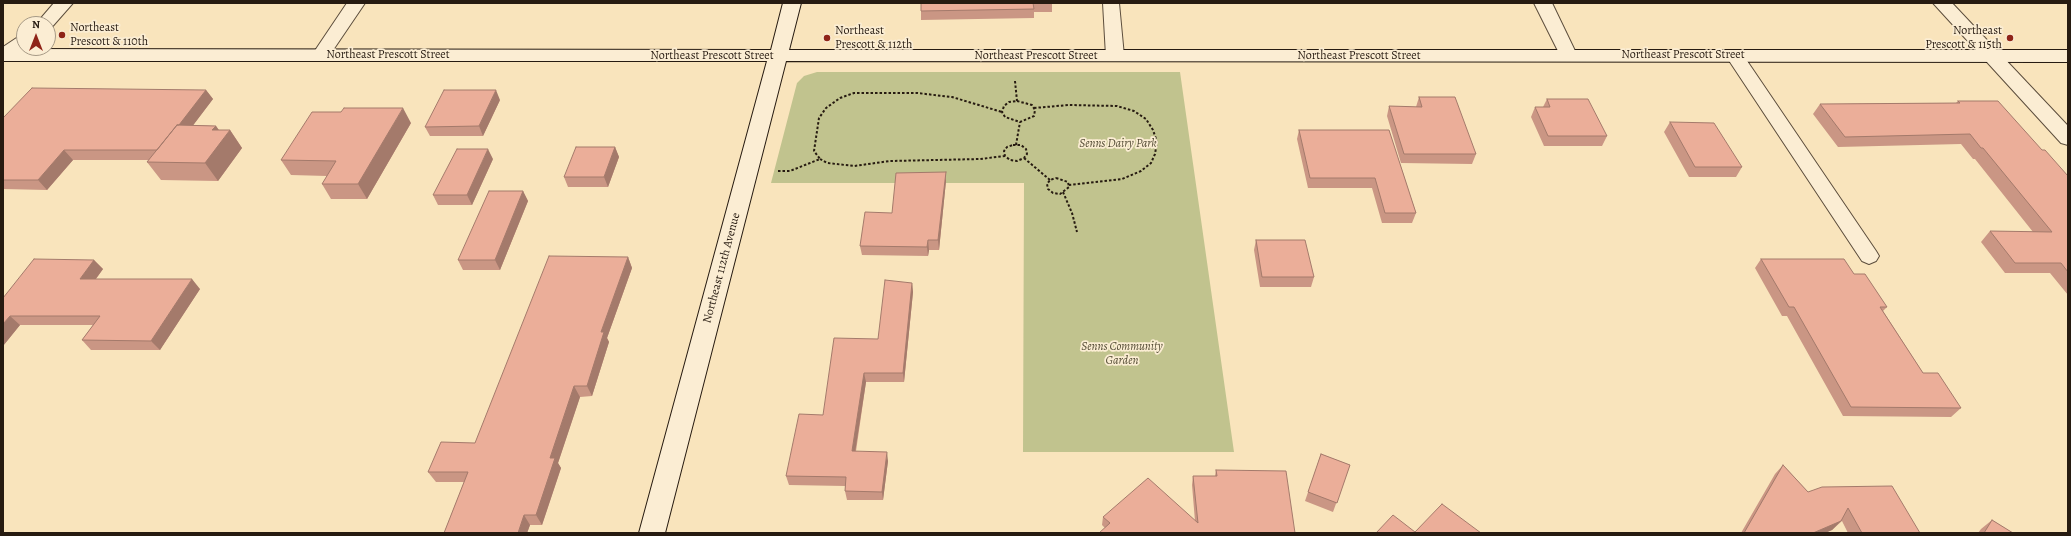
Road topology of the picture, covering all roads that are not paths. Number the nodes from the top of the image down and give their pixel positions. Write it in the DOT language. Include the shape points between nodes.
graph roads {
  1 [pos="64,3"];
  2 [pos="356,3"];
  3 [pos="792,3"];
  4 [pos="1111,3"];
  5 [pos="1543,3"];
  6 [pos="1942,3"];
  7 [pos="52,16"];
  8 [pos="16,46"];
  9 [pos="3,55"];
  10 [pos="321,55"];
  11 [pos="1568,55"];
  12 [pos="1115,56"];
  13 [pos="1736,56"];
  14 [pos="1992,56"];
  15 [pos="2068,56"];
  16 [pos="778,57"];
  17 [pos="2068,138"];
  18 [pos="1869,256"];
  19 [pos="652,533"];
  1 -- 7 [label="street"];
  2 -- 10 [label="street"];
  3 -- 16 [label="street, Northeast 112th Avenue"];
  4 -- 12 [label="lane"];
  5 -- 11 [label="street"];
  6 -- 14 [label="street"];
  8 -- 9 [label="street"];
  9 -- 10 [label="street, Northeast Prescott Street"];
  10 -- 16 [label="street, Northeast Prescott Street"];
  11 -- 12 [label="street, Northeast Prescott Street"];
  11 -- 13 [label="street, Northeast Prescott Street"];
  12 -- 16 [label="street, Northeast Prescott Street"];
  13 -- 14 [label="street, Northeast Prescott Street"];
  13 -- 18 [label="lane"];
  14 -- 15 [label="street, Northeast Prescott Street"];
  14 -- 17 [label="street"];
  16 -- 19 [label="street, Northeast 112th Avenue"];
}
